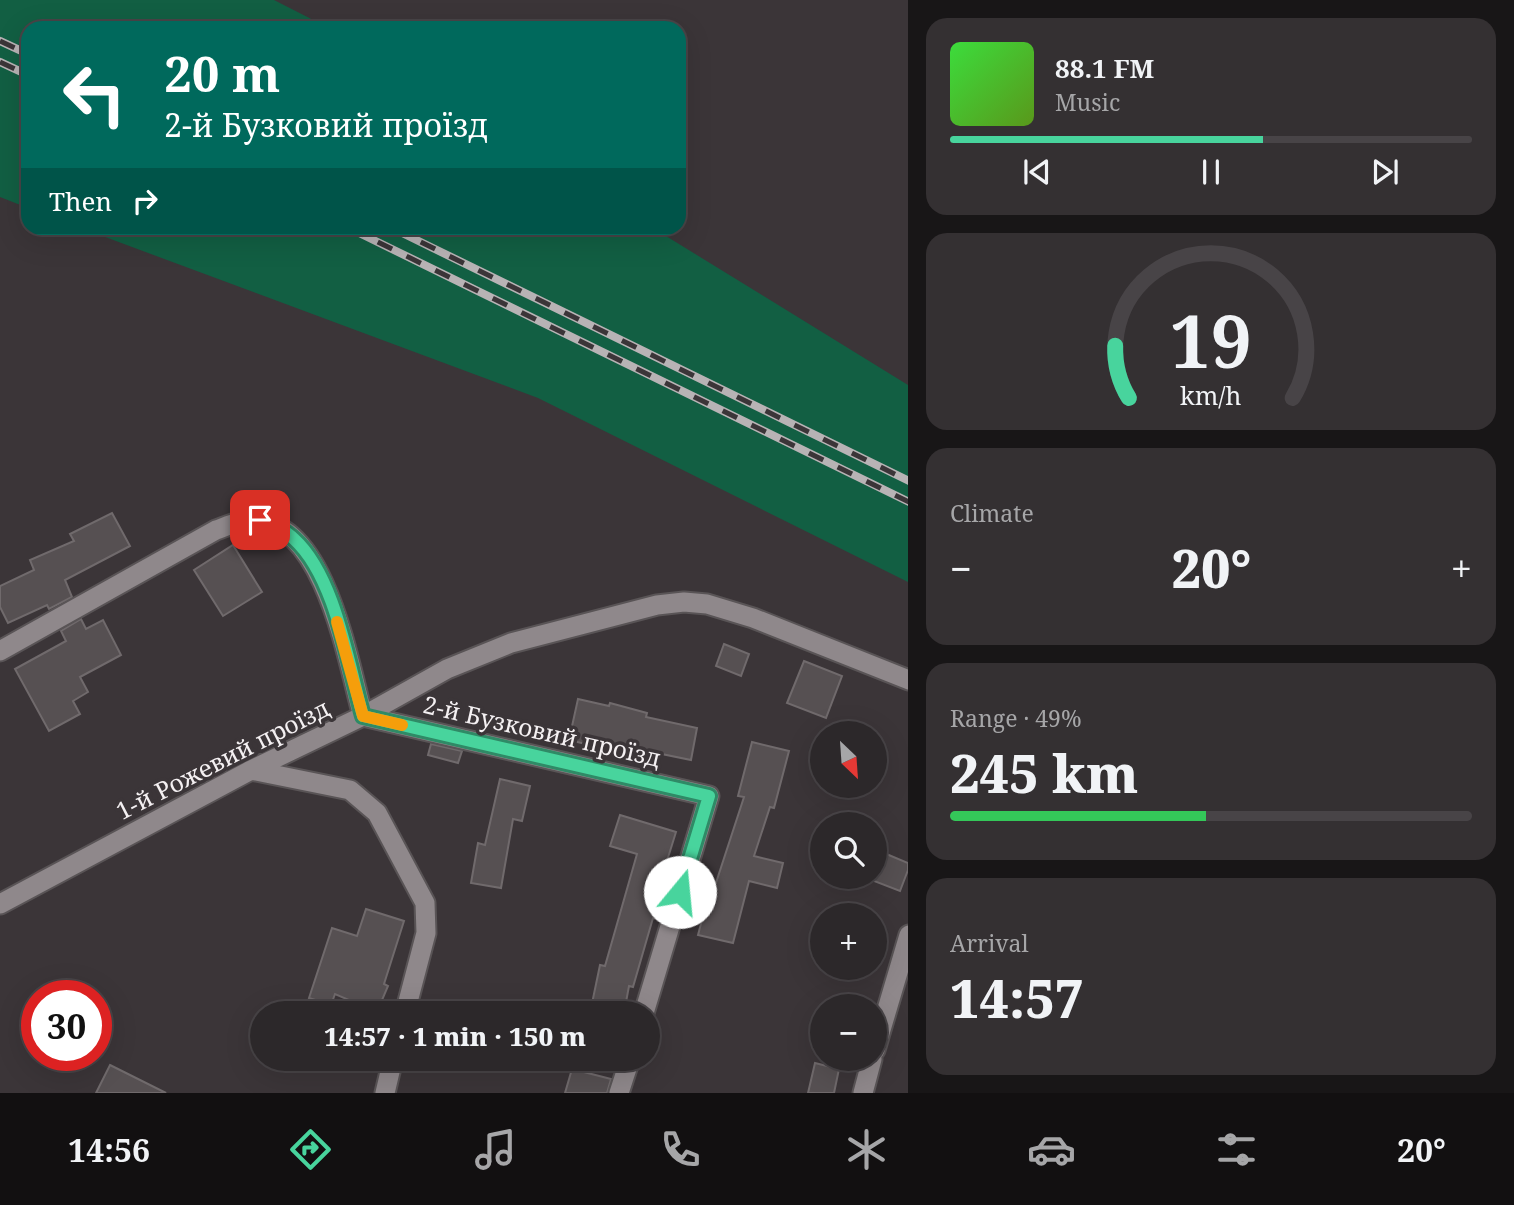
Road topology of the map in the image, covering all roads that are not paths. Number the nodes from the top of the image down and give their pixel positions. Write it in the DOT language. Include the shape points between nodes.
graph roads {
  1 [pos="0,651"];
  2 [pos="908,680"];
  3 [pos="363,716"];
  4 [pos="251,770"];
  5 [pos="0,904"];
  6 [pos="908,935"];
  7 [pos="408,1001"];
  8 [pos="647,1001"];
  9 [pos="887,1008"];
  10 [pos="390,1071"];
  11 [pos="626,1071"];
  12 [pos="869,1071"];
  13 [pos="385,1093"];
  14 [pos="620,1093"];
  15 [pos="863,1093"];
  1 -- 3 [label="street" via="216,530 260,520 294,538 325,584"];
  2 -- 3 [label="street, 1-й Рожевий проїзд" via="753,618 684,602 657,604 480,654"];
  3 -- 4 [label="street, 1-й Рожевий проїзд"];
  3 -- 8 [label="street, 2-й Бузковий проїзд" via="709,796"];
  4 -- 5 [label="street, 1-й Рожевий проїзд"];
  4 -- 7 [label="street" via="350,790 377,813 425,903 426,933"];
  6 -- 9 [label="street"];
  10 -- 13 [label="street"];
  11 -- 14 [label="street"];
  12 -- 15 [label="street"];
}
